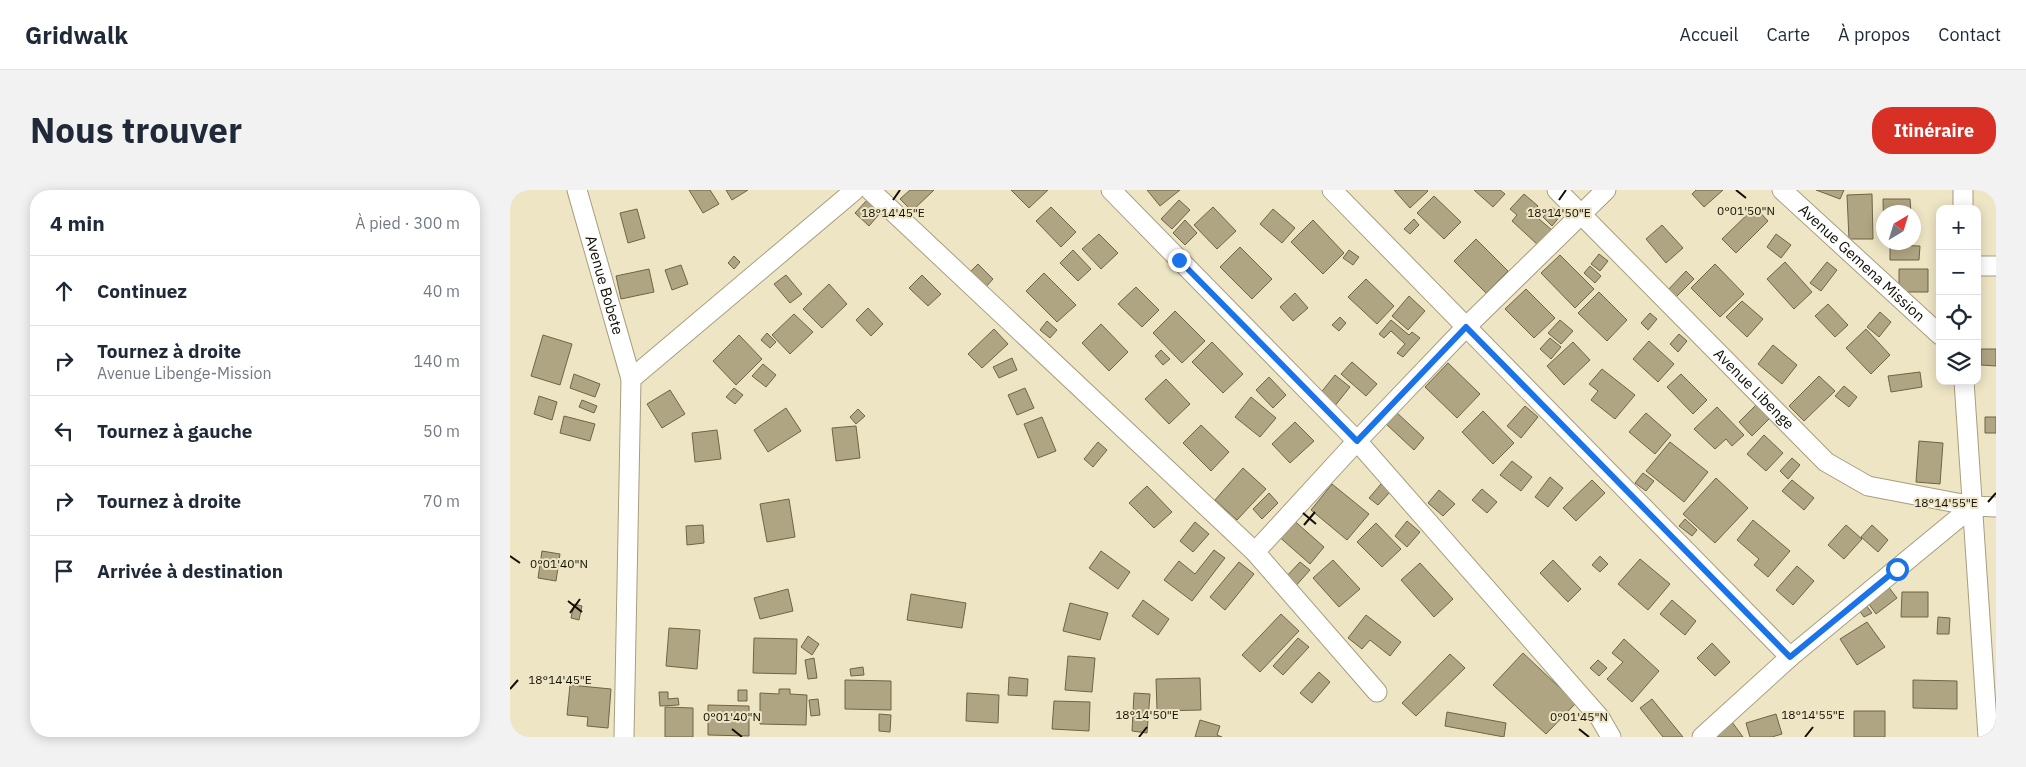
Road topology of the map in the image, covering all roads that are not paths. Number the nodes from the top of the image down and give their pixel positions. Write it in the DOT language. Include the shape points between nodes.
graph roads {
  1 [pos="576,190"];
  2 [pos="855,190"];
  3 [pos="870,190"];
  4 [pos="1111,190"];
  5 [pos="1332,190"];
  6 [pos="1557,190"];
  7 [pos="1606,190"];
  8 [pos="1782,190"];
  9 [pos="1963,190"];
  10 [pos="1963,205"];
  11 [pos="1581,214"];
  12 [pos="1981,266"];
  13 [pos="1996,266"];
  14 [pos="1466,327"];
  15 [pos="1936,331"];
  16 [pos="631,380"];
  17 [pos="1964,385"];
  18 [pos="1357,441"];
  19 [pos="1973,506"];
  20 [pos="1996,507"];
  21 [pos="1255,552"];
  22 [pos="1790,657"];
  23 [pos="1377,692"];
  24 [pos="624,737"];
  25 [pos="1612,737"];
  26 [pos="1702,737"];
  27 [pos="1988,737"];
  1 -- 16 [label="street, Avenue Bobete"];
  2 -- 16 [label="street"];
  3 -- 21 [label="street"];
  4 -- 18 [label="street"];
  5 -- 14 [label="street"];
  6 -- 11 [label="street, Avenue Libenge"];
  7 -- 11 [label="street"];
  8 -- 15 [label="street, Avenue Gemena Mission"];
  9 -- 10 [label="street"];
  11 -- 14 [label="street"];
  11 -- 19 [label="street, Avenue Libenge" via="1826,462 1868,486"];
  12 -- 13 [label="street"];
  14 -- 18 [label="street"];
  14 -- 22 [label="street"];
  16 -- 24 [label="street, Avenue Bobete"];
  17 -- 19 [label="street"];
  18 -- 21 [label="street"];
  18 -- 25 [label="street" via="1600,718"];
  19 -- 20 [label="street, Avenue Libenge"];
  19 -- 22 [label="street"];
  19 -- 27 [label="street"];
  21 -- 23 [label="street"];
  22 -- 26 [label="street"];
}
